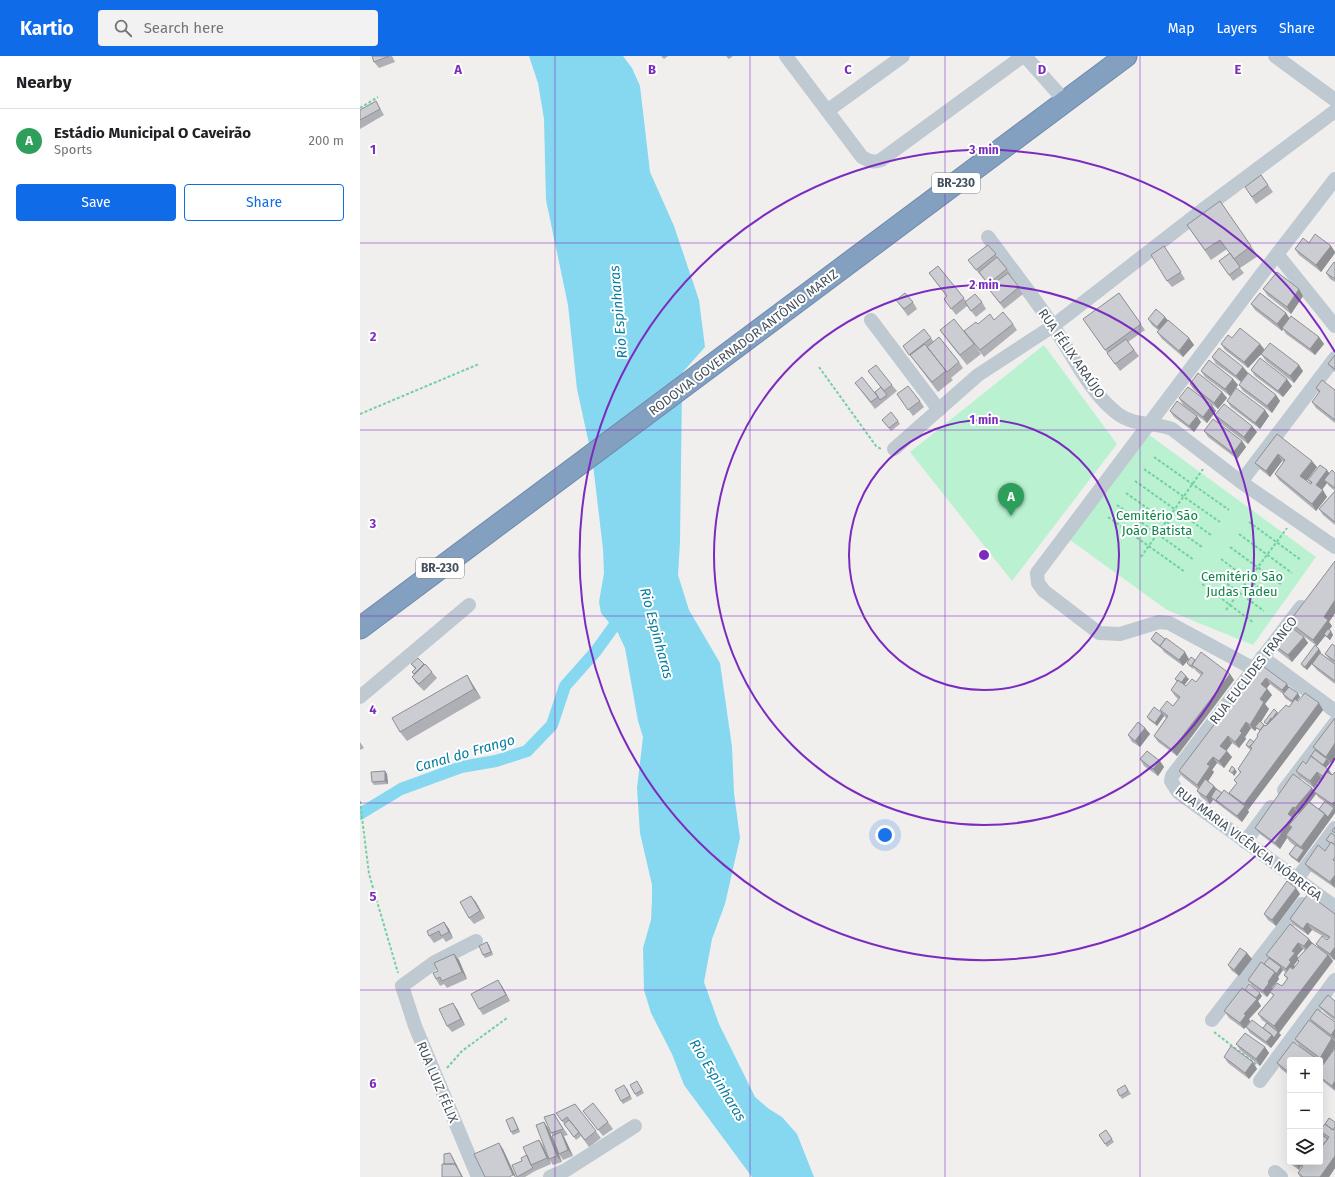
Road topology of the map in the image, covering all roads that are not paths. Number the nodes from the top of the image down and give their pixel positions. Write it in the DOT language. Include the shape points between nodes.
graph roads {
  1 [pos="786,56"];
  2 [pos="903,56"];
  3 [pos="1024,56"];
  4 [pos="1126,56"];
  5 [pos="1275,56"];
  6 [pos="1335,100"];
  7 [pos="1065,101"];
  8 [pos="827,110"];
  9 [pos="1335,112"];
  10 [pos="1335,179"];
  11 [pos="988,237"];
  12 [pos="1277,254"];
  13 [pos="871,320"];
  14 [pos="1054,326"];
  15 [pos="1335,326"];
  16 [pos="1335,358"];
  17 [pos="939,410"];
  18 [pos="1150,423"];
  19 [pos="894,449"];
  20 [pos="1241,482"];
  21 [pos="1335,547"];
  22 [pos="1311,595"];
  23 [pos="469,605"];
  24 [pos="360,628"];
  25 [pos="1262,657"];
  26 [pos="1254,669"];
  27 [pos="360,697"];
  28 [pos="1335,710"];
  29 [pos="1335,723"];
  30 [pos="1172,776"];
  31 [pos="1335,828"];
  32 [pos="1245,842"];
  33 [pos="1296,880"];
  34 [pos="1312,891"];
  35 [pos="1335,907"];
  36 [pos="476,941"];
  37 [pos="1332,989"];
  38 [pos="1212,1026"];
  39 [pos="1263,1077"];
  40 [pos="635,1126"];
  41 [pos="478,1177"];
  42 [pos="550,1177"];
  1 -- 8 [label="street"];
  2 -- 8 [label="street"];
  3 -- 7 [label="street"];
  3 -- 8 [label="street" via="881,160 870,161 862,157"];
  4 -- 7 [label="highway, RODOVIA GOVERNADOR ANTÔNIO MARIZ / BR-230"];
  5 -- 6 [label="street"];
  7 -- 24 [label="highway, RODOVIA GOVERNADOR ANTÔNIO MARIZ / BR-230"];
  9 -- 14 [label="street" via="1205,208"];
  10 -- 12 [label="street"];
  11 -- 14 [label="street, RUA FÉLIX ARAÚJO"];
  12 -- 15 [label="street"];
  12 -- 18 [label="street"];
  13 -- 17 [label="street"];
  14 -- 17 [label="street" via="978,375"];
  14 -- 18 [label="street, RUA FÉLIX ARAÚJO" via="1088,380 1118,414 1132,423"];
  16 -- 20 [label="street"];
  17 -- 19 [label="street"];
  18 -- 20 [label="street, RUA FÉLIX ARAÚJO" via="1172,429"];
  18 -- 26 [label="street" via="1037,573 1038,583 1044,591 1099,632 1120,634 1159,622 1169,623"];
  20 -- 21 [label="street, RUA FÉLIX ARAÚJO"];
  22 -- 25 [label="street, RUA EUCLIDES FRANCO"];
  23 -- 27 [label="street"];
  25 -- 26 [label="street, RUA EUCLIDES FRANCO"];
  25 -- 28 [label="street"];
  26 -- 30 [label="street, RUA EUCLIDES FRANCO"];
  29 -- 32 [label="street"];
  30 -- 32 [label="street, RUA MARIA VICÊNCIA NÓBREGA" via="1173,787 1178,792"];
  31 -- 33 [label="street"];
  32 -- 33 [label="street, RUA MARIA VICÊNCIA NÓBREGA"];
  33 -- 34 [label="street, RUA MARIA VICÊNCIA NÓBREGA"];
  34 -- 35 [label="street, RUA MARIA VICÊNCIA NÓBREGA"];
  34 -- 38 [label="street"];
  36 -- 41 [label="street, RUA LUIZ FÉLIX" via="435,962 402,986 415,1026"];
  37 -- 39 [label="street"];
  40 -- 42 [label="street" via="566,1170"];
}
